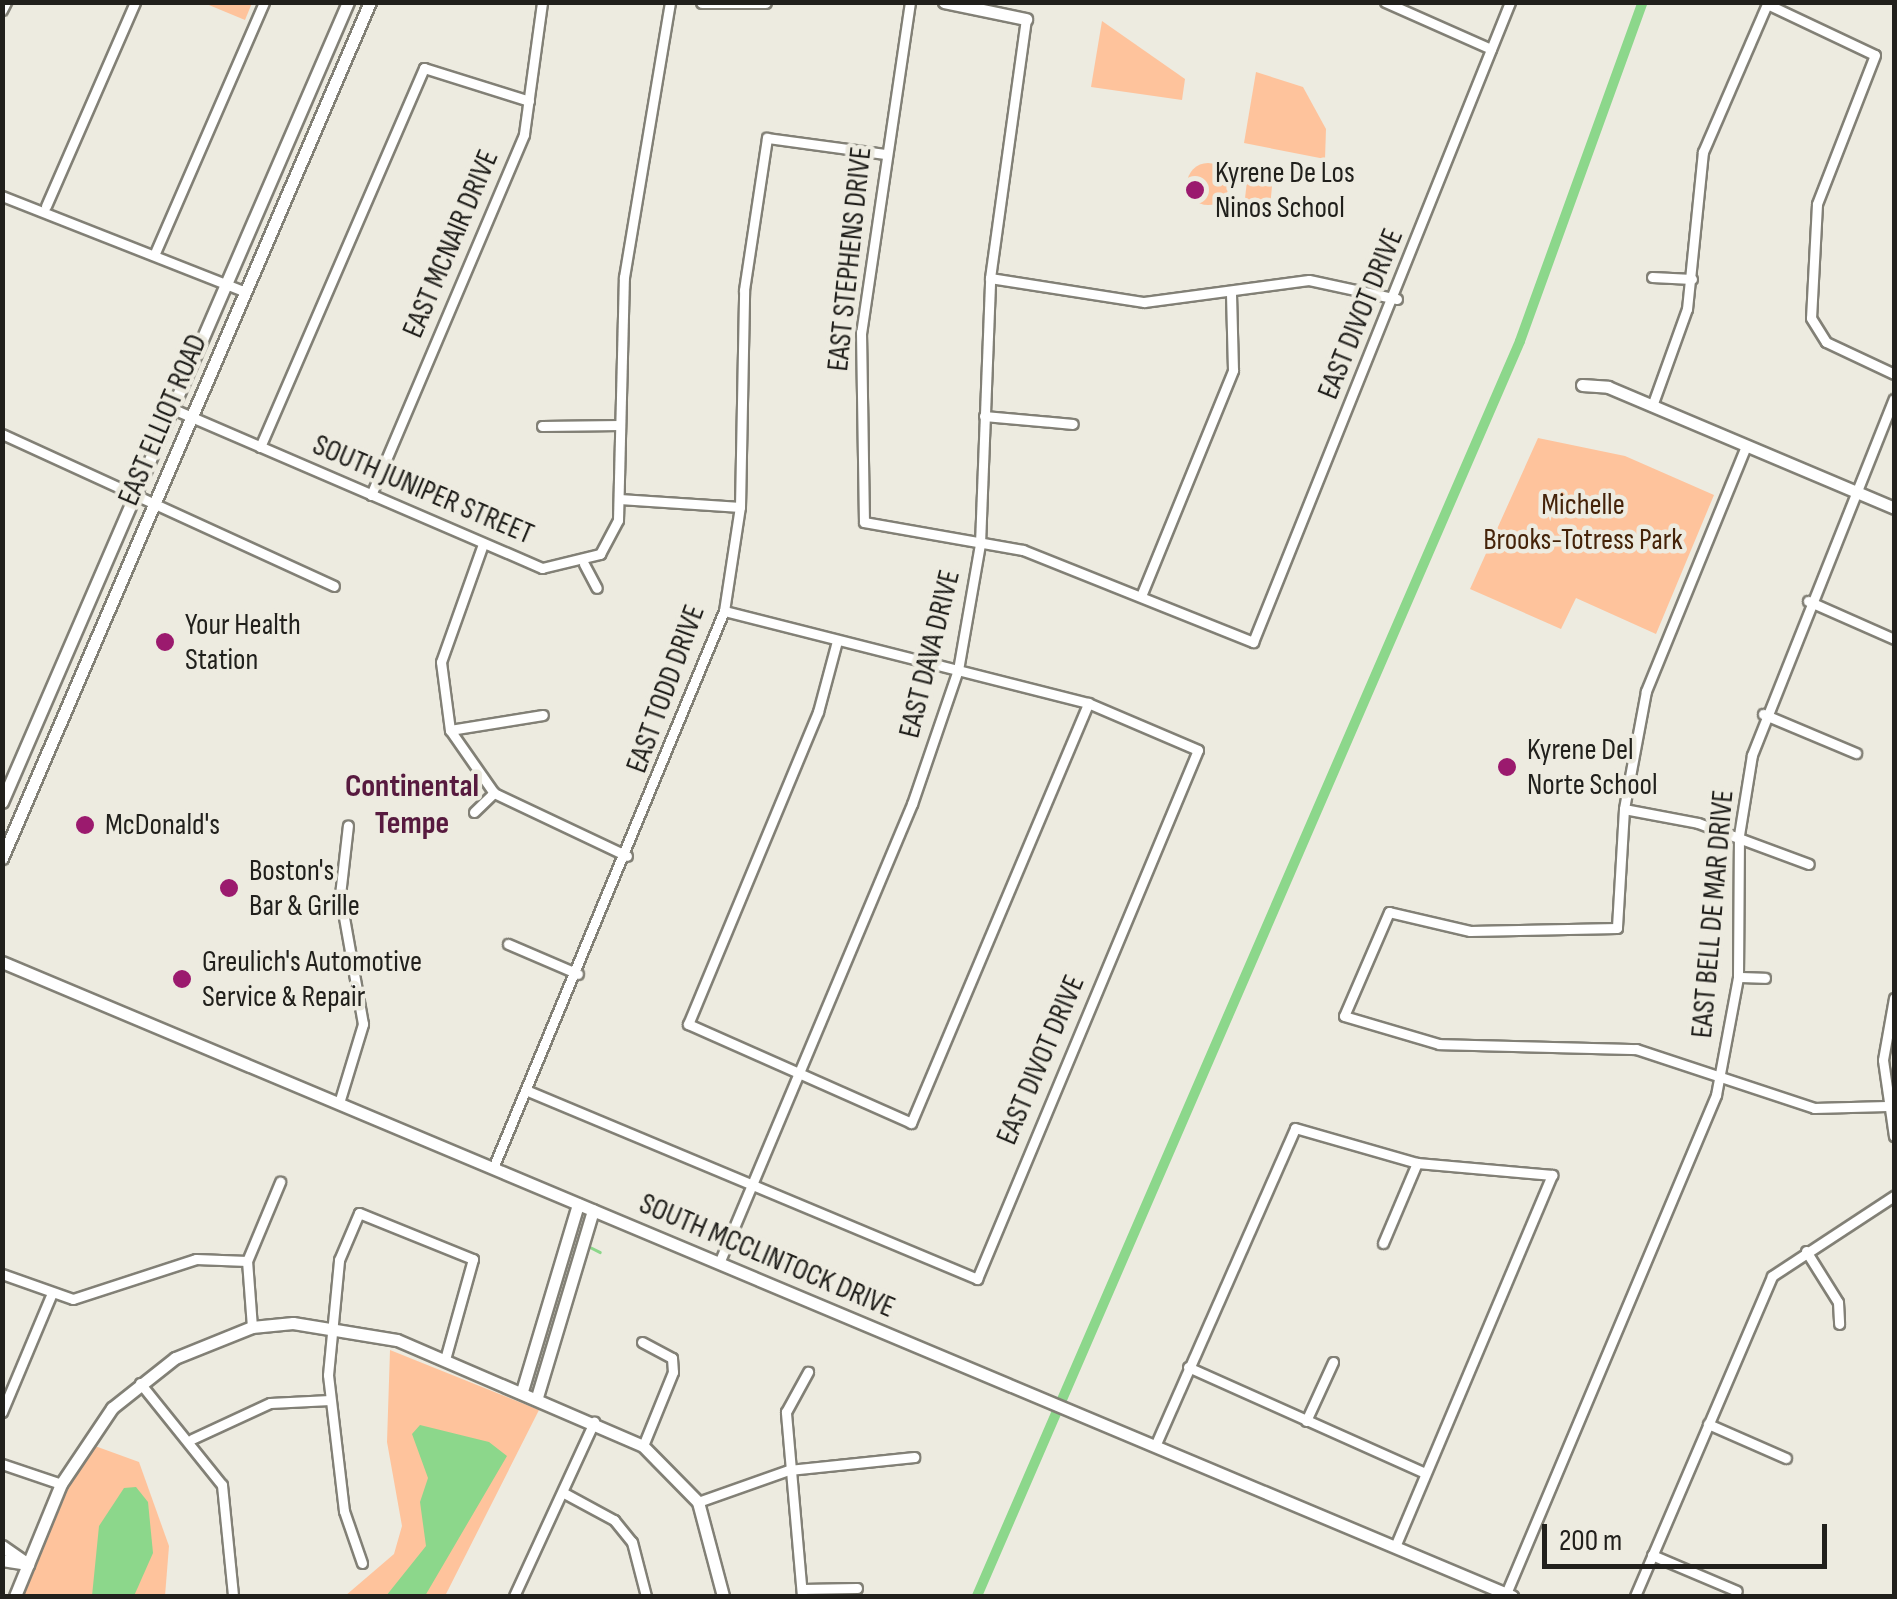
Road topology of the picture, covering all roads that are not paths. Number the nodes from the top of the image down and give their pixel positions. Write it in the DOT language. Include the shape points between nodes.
graph roads {
  1 [pos="6,2"];
  2 [pos="135,2"];
  3 [pos="264,2"];
  4 [pos="348,2"];
  5 [pos="370,2"];
  6 [pos="542,2"];
  7 [pos="670,2"];
  8 [pos="702,2"];
  9 [pos="764,2"];
  10 [pos="910,2"];
  11 [pos="944,2"];
  12 [pos="1385,2"];
  13 [pos="1510,2"];
  14 [pos="1768,3"];
  15 [pos="2,10"];
  16 [pos="1026,19"];
  17 [pos="1492,49"];
  18 [pos="529,102"];
  19 [pos="886,154"];
  20 [pos="2,196"];
  21 [pos="46,206"];
  22 [pos="155,253"];
  23 [pos="1652,277"];
  24 [pos="990,278"];
  25 [pos="1692,279"];
  26 [pos="227,284"];
  27 [pos="1230,291"];
  28 [pos="246,292"];
  29 [pos="1397,298"];
  30 [pos="1894,374"];
  31 [pos="1582,385"];
  32 [pos="1894,399"];
  33 [pos="1652,406"];
  34 [pos="174,408"];
  35 [pos="192,416"];
  36 [pos="984,416"];
  37 [pos="620,424"];
  38 [pos="1073,424"];
  39 [pos="542,426"];
  40 [pos="2,434"];
  41 [pos="1746,446"];
  42 [pos="260,447"];
  43 [pos="1854,491"];
  44 [pos="137,492"];
  45 [pos="371,495"];
  46 [pos="620,499"];
  47 [pos="156,500"];
  48 [pos="740,508"];
  49 [pos="1894,508"];
  50 [pos="483,544"];
  51 [pos="980,544"];
  52 [pos="584,564"];
  53 [pos="334,586"];
  54 [pos="597,588"];
  55 [pos="1141,596"];
  56 [pos="1808,601"];
  57 [pos="724,612"];
  58 [pos="1894,639"];
  59 [pos="838,641"];
  60 [pos="958,670"];
  61 [pos="78,680"];
  62 [pos="52,686"];
  63 [pos="1088,704"];
  64 [pos="543,714"];
  65 [pos="1764,714"];
  66 [pos="450,730"];
  67 [pos="1856,753"];
  68 [pos="494,793"];
  69 [pos="2,802"];
  70 [pos="1624,809"];
  71 [pos="474,812"];
  72 [pos="348,825"];
  73 [pos="1739,835"];
  74 [pos="628,856"];
  75 [pos="2,858"];
  76 [pos="1809,864"];
  77 [pos="508,944"];
  78 [pos="2,962"];
  79 [pos="578,974"];
  80 [pos="1738,976"];
  81 [pos="1765,978"];
  82 [pos="1894,998"];
  83 [pos="1722,1073"];
  84 [pos="798,1074"];
  85 [pos="528,1091"];
  86 [pos="339,1103"];
  87 [pos="1887,1106"];
  88 [pos="1894,1136"];
  89 [pos="1417,1163"];
  90 [pos="493,1168"];
  91 [pos="280,1182"];
  92 [pos="752,1186"];
  93 [pos="1894,1196"];
  94 [pos="578,1204"];
  95 [pos="592,1210"];
  96 [pos="1383,1243"];
  97 [pos="1806,1251"];
  98 [pos="247,1261"];
  99 [pos="719,1263"];
  100 [pos="2,1274"];
  101 [pos="52,1293"];
  102 [pos="332,1324"];
  103 [pos="1839,1324"];
  104 [pos="252,1326"];
  105 [pos="642,1342"];
  106 [pos="445,1359"];
  107 [pos="1333,1362"];
  108 [pos="1188,1367"];
  109 [pos="808,1372"];
  110 [pos="140,1383"];
  111 [pos="522,1391"];
  112 [pos="537,1397"];
  113 [pos="330,1400"];
  114 [pos="2,1412"];
  115 [pos="1306,1421"];
  116 [pos="594,1422"];
  117 [pos="1708,1424"];
  118 [pos="192,1439"];
  119 [pos="643,1446"];
  120 [pos="1155,1446"];
  121 [pos="914,1457"];
  122 [pos="1786,1458"];
  123 [pos="2,1464"];
  124 [pos="788,1470"];
  125 [pos="1425,1473"];
  126 [pos="61,1484"];
  127 [pos="564,1493"];
  128 [pos="698,1502"];
  129 [pos="2,1546"];
  130 [pos="1394,1547"];
  131 [pos="1652,1556"];
  132 [pos="2,1560"];
  133 [pos="28,1564"];
  134 [pos="362,1564"];
  135 [pos="857,1588"];
  136 [pos="1737,1592"];
  137 [pos="802,1593"];
  138 [pos="16,1596"];
  139 [pos="233,1596"];
  140 [pos="514,1596"];
  141 [pos="646,1596"];
  142 [pos="723,1596"];
  143 [pos="1507,1596"];
  144 [pos="1635,1596"];
  1 -- 15 [label="street"];
  2 -- 21 [label="street"];
  3 -- 22 [label="street"];
  4 -- 26 [label="main road, EAST ELLIOT ROAD"];
  5 -- 28 [label="main road, EAST ELLIOT ROAD"];
  6 -- 18 [label="street, EAST MCNAIR DRIVE"];
  7 -- 37 [label="street" via="624,277"];
  8 -- 9 [label="main road"];
  10 -- 19 [label="street, EAST STEPHENS DRIVE"];
  11 -- 16 [label="main road"];
  12 -- 17 [label="street"];
  13 -- 17 [label="street, EAST DIVOT DRIVE"];
  14 -- 25 [label="street" via="1703,152"];
  14 -- 30 [label="street" via="1875,55 1817,204 1817,332"];
  16 -- 24 [label="street, EAST DAVA DRIVE"];
  17 -- 29 [label="street, EAST DIVOT DRIVE"];
  18 -- 42 [label="street" via="424,68"];
  18 -- 45 [label="street, EAST MCNAIR DRIVE" via="511,171"];
  19 -- 48 [label="street, EAST TODD DRIVE" via="767,138 744,290"];
  19 -- 51 [label="street, EAST STEPHENS DRIVE" via="861,332 864,522"];
  20 -- 21 [label="street"];
  21 -- 22 [label="street"];
  22 -- 26 [label="street"];
  23 -- 25 [label="street"];
  24 -- 27 [label="street" via="1144,302"];
  24 -- 36 [label="street, EAST DAVA DRIVE"];
  25 -- 33 [label="street"];
  26 -- 28 [label="street"];
  26 -- 34 [label="main road, EAST ELLIOT ROAD"];
  27 -- 29 [label="street" via="1310,280"];
  27 -- 55 [label="street" via="1233,370"];
  28 -- 35 [label="main road, EAST ELLIOT ROAD"];
  29 -- 55 [label="street, EAST DIVOT DRIVE" via="1253,642"];
  31 -- 33 [label="main road"];
  32 -- 43 [label="street, EAST BELL DE MAR DRIVE"];
  33 -- 41 [label="main road"];
  34 -- 35 [label="street, SOUTH JUNIPER STREET"];
  34 -- 44 [label="main road, EAST ELLIOT ROAD"];
  35 -- 42 [label="street, SOUTH JUNIPER STREET"];
  35 -- 47 [label="main road, EAST ELLIOT ROAD"];
  36 -- 38 [label="street"];
  36 -- 51 [label="street, EAST DAVA DRIVE"];
  37 -- 39 [label="street"];
  37 -- 46 [label="street"];
  40 -- 44 [label="street"];
  41 -- 43 [label="main road"];
  41 -- 70 [label="street" via="1646,691"];
  42 -- 45 [label="street, SOUTH JUNIPER STREET"];
  43 -- 49 [label="main road"];
  43 -- 56 [label="street, EAST BELL DE MAR DRIVE"];
  44 -- 47 [label="street"];
  44 -- 62 [label="main road, EAST ELLIOT ROAD"];
  45 -- 50 [label="street, SOUTH JUNIPER STREET"];
  46 -- 48 [label="street"];
  46 -- 52 [label="street" via="611,540"];
  47 -- 53 [label="street"];
  47 -- 61 [label="main road, EAST ELLIOT ROAD"];
  48 -- 57 [label="street, EAST TODD DRIVE"];
  50 -- 52 [label="street, SOUTH JUNIPER STREET" via="542,568"];
  50 -- 66 [label="street" via="440,662"];
  51 -- 55 [label="street" via="1057,560"];
  51 -- 60 [label="street, EAST DAVA DRIVE"];
  52 -- 54 [label="street"];
  56 -- 58 [label="street"];
  56 -- 65 [label="street, EAST BELL DE MAR DRIVE"];
  57 -- 59 [label="street"];
  57 -- 74 [label="street, EAST TODD DRIVE"];
  59 -- 60 [label="street"];
  59 -- 84 [label="street" via="818,712 688,1024"];
  60 -- 63 [label="street"];
  60 -- 84 [label="street, EAST DAVA DRIVE" via="912,804"];
  61 -- 62 [label="main road"];
  61 -- 75 [label="main road, EAST ELLIOT ROAD"];
  62 -- 69 [label="main road, EAST ELLIOT ROAD"];
  63 -- 84 [label="street" via="911,1122"];
  63 -- 92 [label="street, EAST DIVOT DRIVE" via="1198,750 976,1280"];
  64 -- 66 [label="street"];
  65 -- 67 [label="street"];
  65 -- 73 [label="street, EAST BELL DE MAR DRIVE"];
  66 -- 68 [label="street"];
  68 -- 71 [label="street"];
  68 -- 74 [label="street"];
  70 -- 73 [label="street"];
  70 -- 83 [label="street" via="1616,928 1484,932 1390,912 1344,1016 1439,1044 1636,1048"];
  72 -- 86 [label="street" via="340,895 363,1024"];
  73 -- 76 [label="street"];
  73 -- 80 [label="street, EAST BELL DE MAR DRIVE"];
  74 -- 79 [label="street, EAST TODD DRIVE"];
  77 -- 79 [label="street"];
  78 -- 86 [label="main road, SOUTH MCCLINTOCK DRIVE"];
  79 -- 85 [label="street, EAST TODD DRIVE"];
  80 -- 81 [label="street"];
  80 -- 83 [label="street, EAST BELL DE MAR DRIVE"];
  82 -- 87 [label="street"];
  83 -- 87 [label="street" via="1814,1108"];
  83 -- 143 [label="street, EAST BELL DE MAR DRIVE"];
  84 -- 92 [label="street, EAST DAVA DRIVE"];
  85 -- 90 [label="street, EAST TODD DRIVE"];
  85 -- 92 [label="street"];
  86 -- 90 [label="main road, SOUTH MCCLINTOCK DRIVE"];
  87 -- 88 [label="street"];
  89 -- 96 [label="street"];
  89 -- 108 [label="street" via="1295,1128"];
  89 -- 125 [label="street" via="1552,1175"];
  90 -- 94 [label="main road, SOUTH MCCLINTOCK DRIVE"];
  91 -- 98 [label="street"];
  92 -- 99 [label="street, EAST DAVA DRIVE"];
  93 -- 97 [label="street"];
  94 -- 95 [label="main road, SOUTH MCCLINTOCK DRIVE"];
  94 -- 111 [label="main road"];
  95 -- 99 [label="main road, SOUTH MCCLINTOCK DRIVE"];
  95 -- 112 [label="main road"];
  97 -- 103 [label="street" via="1838,1302"];
  97 -- 117 [label="street" via="1772,1276"];
  98 -- 101 [label="street" via="196,1260 97,1296"];
  98 -- 104 [label="street"];
  99 -- 120 [label="main road, SOUTH MCCLINTOCK DRIVE"];
  100 -- 101 [label="street"];
  101 -- 114 [label="street"];
  102 -- 104 [label="main road"];
  102 -- 106 [label="main road"];
  102 -- 106 [label="street" via="339,1260 359,1213 473,1259"];
  102 -- 113 [label="street"];
  104 -- 110 [label="main road"];
  105 -- 119 [label="street" via="672,1358 674,1372"];
  106 -- 111 [label="main road"];
  107 -- 115 [label="street"];
  108 -- 115 [label="street"];
  108 -- 120 [label="street"];
  109 -- 124 [label="street" via="786,1412"];
  110 -- 118 [label="street"];
  110 -- 126 [label="main road" via="84,1442"];
  111 -- 112 [label="main road"];
  112 -- 116 [label="main road"];
  113 -- 118 [label="street" via="270,1402"];
  113 -- 134 [label="street" via="344,1511"];
  115 -- 125 [label="street"];
  116 -- 119 [label="main road"];
  116 -- 127 [label="street"];
  117 -- 122 [label="street"];
  117 -- 131 [label="street"];
  118 -- 139 [label="street" via="222,1485"];
  119 -- 128 [label="main road"];
  120 -- 130 [label="main road, SOUTH MCCLINTOCK DRIVE"];
  121 -- 124 [label="street"];
  123 -- 126 [label="street"];
  124 -- 128 [label="street"];
  124 -- 137 [label="street"];
  125 -- 130 [label="street"];
  126 -- 133 [label="main road"];
  127 -- 140 [label="street"];
  127 -- 141 [label="street" via="623,1531"];
  128 -- 142 [label="main road"];
  129 -- 133 [label="main road"];
  130 -- 143 [label="main road, SOUTH MCCLINTOCK DRIVE"];
  131 -- 136 [label="street"];
  131 -- 144 [label="street"];
  132 -- 133 [label="main road"];
  133 -- 138 [label="main road"];
  135 -- 137 [label="street"];
}
